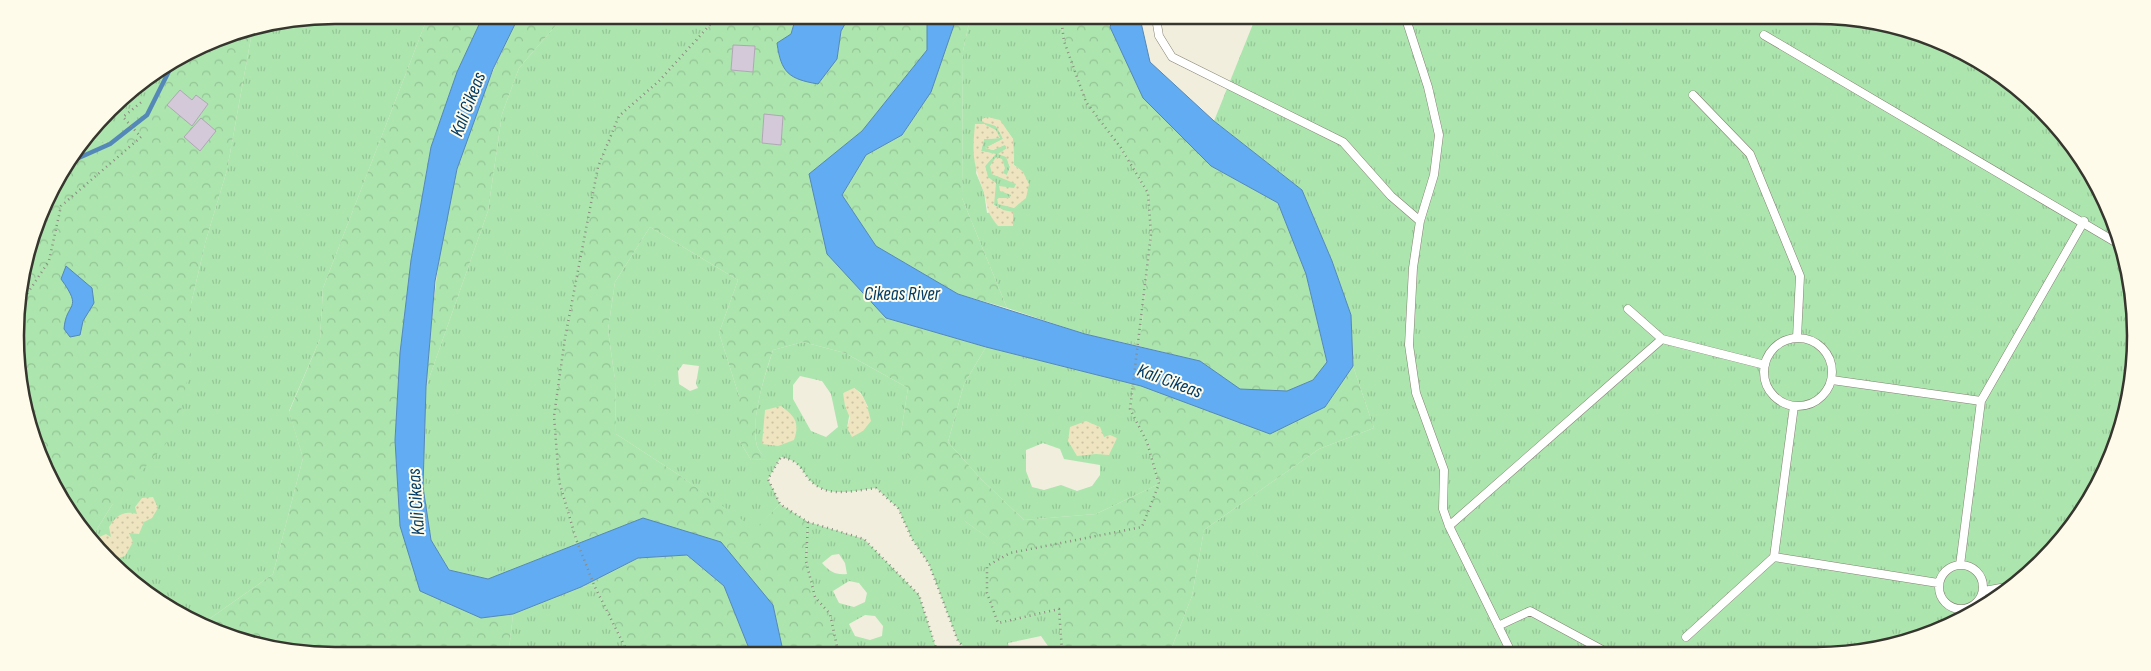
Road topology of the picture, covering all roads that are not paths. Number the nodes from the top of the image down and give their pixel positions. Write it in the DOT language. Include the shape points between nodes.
graph roads {
  1 [pos="1157,24"];
  2 [pos="1408,24"];
  3 [pos="1764,35"];
  4 [pos="1694,95"];
  5 [pos="1420,221"];
  6 [pos="2084,221"];
  7 [pos="2112,239"];
  8 [pos="1628,309"];
  9 [pos="1796,338"];
  10 [pos="1662,339"];
  11 [pos="1765,365"];
  12 [pos="1832,380"];
  13 [pos="1981,401"];
  14 [pos="1794,406"];
  15 [pos="1449,526"];
  16 [pos="1774,557"];
  17 [pos="1960,565"];
  18 [pos="1938,583"];
  19 [pos="1997,589"];
  20 [pos="1984,592"];
  21 [pos="1981,600"];
  22 [pos="1963,610"];
  23 [pos="1498,626"];
  24 [pos="1686,637"];
  25 [pos="1508,647"];
  26 [pos="1597,647"];
  1 -- 5 [label="lane" via="1159,36 1172,58 1343,142 1391,196"];
  2 -- 5 [label="lane" via="1439,135 1434,175"];
  3 -- 6 [label="lane"];
  4 -- 9 [label="lane" via="1750,154 1800,276"];
  5 -- 15 [label="lane" via="1409,346 1416,393 1444,470 1443,509"];
  6 -- 7 [label="lane"];
  6 -- 13 [label="lane"];
  8 -- 10 [label="lane"];
  9 -- 11 [label="lane" via="1776,346"];
  9 -- 12 [label="lane" via="1820,346 1832,367"];
  10 -- 11 [label="lane"];
  10 -- 15 [label="lane"];
  11 -- 14 [label="lane" via="1764,376 1774,396"];
  12 -- 13 [label="lane"];
  12 -- 14 [label="lane" via="1818,400 1807,406"];
  13 -- 17 [label="lane"];
  14 -- 16 [label="lane"];
  15 -- 23 [label="lane"];
  16 -- 18 [label="lane"];
  16 -- 24 [label="lane"];
  17 -- 18 [label="lane" via="1942,574"];
  17 -- 20 [label="lane" via="1970,566 1978,572"];
  18 -- 22 [label="lane" via="1944,602"];
  19 -- 20 [label="lane"];
  20 -- 21 [label="lane"];
  23 -- 25 [label="lane"];
  23 -- 26 [label="lane" via="1530,610"];
}
